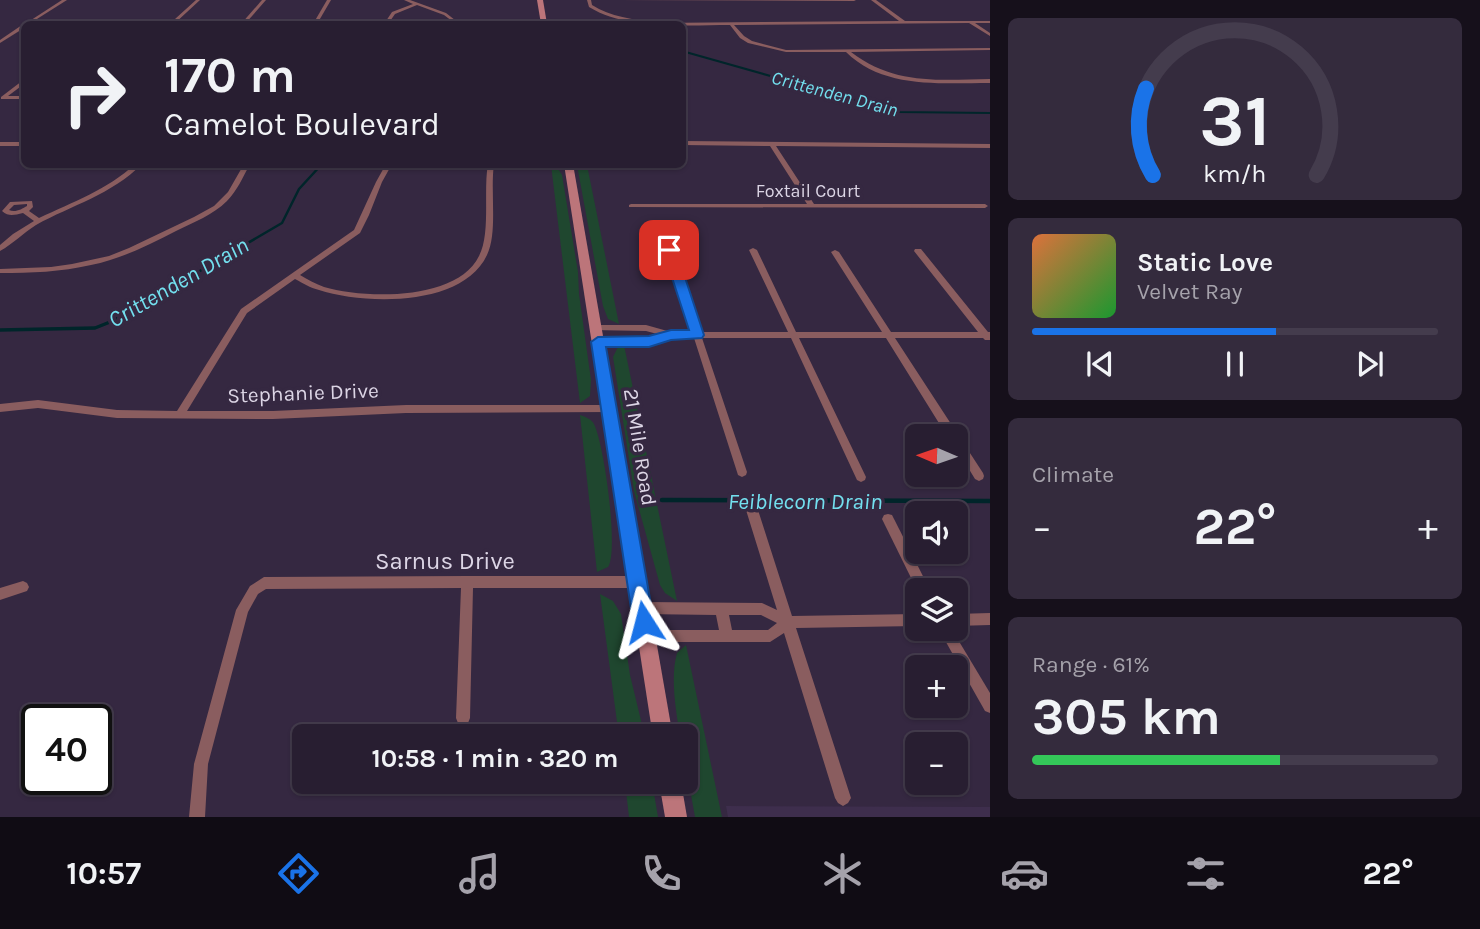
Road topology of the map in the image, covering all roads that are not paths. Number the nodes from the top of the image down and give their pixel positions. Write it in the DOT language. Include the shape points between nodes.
graph roads {
  1 [pos="65,0"];
  2 [pos="198,0"];
  3 [pos="264,0"];
  4 [pos="329,0"];
  5 [pos="405,0"];
  6 [pos="540,0"];
  7 [pos="589,0"];
  8 [pos="621,0"];
  9 [pos="642,0"];
  10 [pos="799,0"];
  11 [pos="854,0"];
  12 [pos="873,0"];
  13 [pos="417,4"];
  14 [pos="32,21"];
  15 [pos="112,21"];
  16 [pos="145,21"];
  17 [pos="175,21"];
  18 [pos="246,21"];
  19 [pos="316,21"];
  20 [pos="388,21"];
  21 [pos="455,21"];
  22 [pos="544,21"];
  23 [pos="635,21"];
  24 [pos="904,22"];
  25 [pos="970,22"];
  26 [pos="990,22"];
  27 [pos="686,23"];
  28 [pos="732,24"];
  29 [pos="21,28"];
  30 [pos="990,35"];
  31 [pos="0,42"];
  32 [pos="990,49"];
  33 [pos="848,52"];
  34 [pos="990,81"];
  35 [pos="21,84"];
  36 [pos="2,98"];
  37 [pos="21,98"];
  38 [pos="686,143"];
  39 [pos="0,144"];
  40 [pos="21,144"];
  41 [pos="771,144"];
  42 [pos="990,146"];
  43 [pos="135,168"];
  44 [pos="244,168"];
  45 [pos="386,168"];
  46 [pos="490,168"];
  47 [pos="569,168"];
  48 [pos="631,206"];
  49 [pos="812,206"];
  50 [pos="985,206"];
  51 [pos="24,211"];
  52 [pos="38,221"];
  53 [pos="0,248"];
  54 [pos="669,250"];
  55 [pos="753,250"];
  56 [pos="918,251"];
  57 [pos="835,252"];
  58 [pos="0,271"];
  59 [pos="294,275"];
  60 [pos="597,335"];
  61 [pos="671,335"];
  62 [pos="697,335"];
  63 [pos="794,335"];
  64 [pos="889,336"];
  65 [pos="988,337"];
  66 [pos="0,408"];
  67 [pos="609,409"];
  68 [pos="180,414"];
  69 [pos="945,424"];
  70 [pos="968,459"];
  71 [pos="742,472"];
  72 [pos="979,476"];
  73 [pos="861,477"];
  74 [pos="752,510"];
  75 [pos="888,519"];
  76 [pos="918,578"];
  77 [pos="467,582"];
  78 [pos="638,582"];
  79 [pos="23,587"];
  80 [pos="0,594"];
  81 [pos="642,608"];
  82 [pos="721,608"];
  83 [pos="990,619"];
  84 [pos="905,620"];
  85 [pos="968,620"];
  86 [pos="788,622"];
  87 [pos="646,636"];
  88 [pos="727,636"];
  89 [pos="952,641"];
  90 [pos="990,706"];
  91 [pos="463,718"];
  92 [pos="661,724"];
  93 [pos="672,794"];
  94 [pos="843,798"];
  95 [pos="197,817"];
  96 [pos="676,817"];
  1 -- 14 [label="street"];
  2 -- 17 [label="street"];
  3 -- 18 [label="street"];
  4 -- 19 [label="street"];
  5 -- 13 [label="street"];
  6 -- 22 [label="street"];
  7 -- 23 [label="street" via="598,11"];
  8 -- 9 [label="street"];
  9 -- 10 [label="street"];
  10 -- 11 [label="street"];
  12 -- 24 [label="street"];
  13 -- 20 [label="street" via="393,13"];
  13 -- 21 [label="street"];
  15 -- 16 [label="street"];
  24 -- 25 [label="street"];
  24 -- 28 [label="street"];
  25 -- 26 [label="street"];
  25 -- 30 [label="street"];
  27 -- 28 [label="street"];
  28 -- 33 [label="street" via="746,40 771,48"];
  29 -- 31 [label="street"];
  32 -- 33 [label="street"];
  33 -- 34 [label="street" via="872,70 903,78"];
  35 -- 36 [label="street"];
  36 -- 37 [label="street"];
  38 -- 41 [label="street"];
  39 -- 40 [label="street"];
  41 -- 42 [label="street"];
  41 -- 49 [label="street"];
  43 -- 52 [label="street" via="107,189"];
  44 -- 58 [label="street" via="222,202 132,251 73,268"];
  45 -- 59 [label="street" via="357,231"];
  46 -- 59 [label="street" via="483,257 456,282 421,293 369,295 324,290"];
  47 -- 60 [label="street, 21 Mile Road"];
  48 -- 49 [label="street, Foxtail Court"];
  49 -- 50 [label="street, Foxtail Court"];
  51 -- 52 [label="street"];
  52 -- 53 [label="street"];
  54 -- 62 [label="street"];
  55 -- 63 [label="street"];
  56 -- 65 [label="street"];
  57 -- 64 [label="street"];
  59 -- 68 [label="street" via="236,320"];
  60 -- 61 [label="street" via="646,328"];
  60 -- 61 [label="street" via="649,342"];
  60 -- 67 [label="street, 21 Mile Road"];
  61 -- 62 [label="street"];
  62 -- 63 [label="street"];
  62 -- 71 [label="street"];
  63 -- 64 [label="street"];
  63 -- 73 [label="street"];
  64 -- 65 [label="street"];
  64 -- 69 [label="street"];
  66 -- 68 [label="street, Stephanie Drive" via="38,404 98,413"];
  67 -- 68 [label="street, Stephanie Drive"];
  67 -- 78 [label="street, 21 Mile Road"];
  70 -- 72 [label="street"];
  74 -- 86 [label="street"];
  75 -- 76 [label="street"];
  77 -- 78 [label="street, Sarnus Drive"];
  77 -- 91 [label="street"];
  77 -- 95 [label="street, Sarnus Drive" via="275,582 254,590 242,610 208,730"];
  78 -- 81 [label="street, 21 Mile Road"];
  79 -- 80 [label="street"];
  81 -- 82 [label="street"];
  81 -- 87 [label="street, 21 Mile Road"];
  82 -- 86 [label="street" via="762,608"];
  82 -- 88 [label="street"];
  83 -- 85 [label="street"];
  84 -- 86 [label="street"];
  86 -- 88 [label="street" via="770,636"];
  86 -- 94 [label="street"];
  87 -- 88 [label="street"];
  87 -- 92 [label="street, 21 Mile Road"];
  89 -- 90 [label="street"];
  93 -- 96 [label="street"];
}
